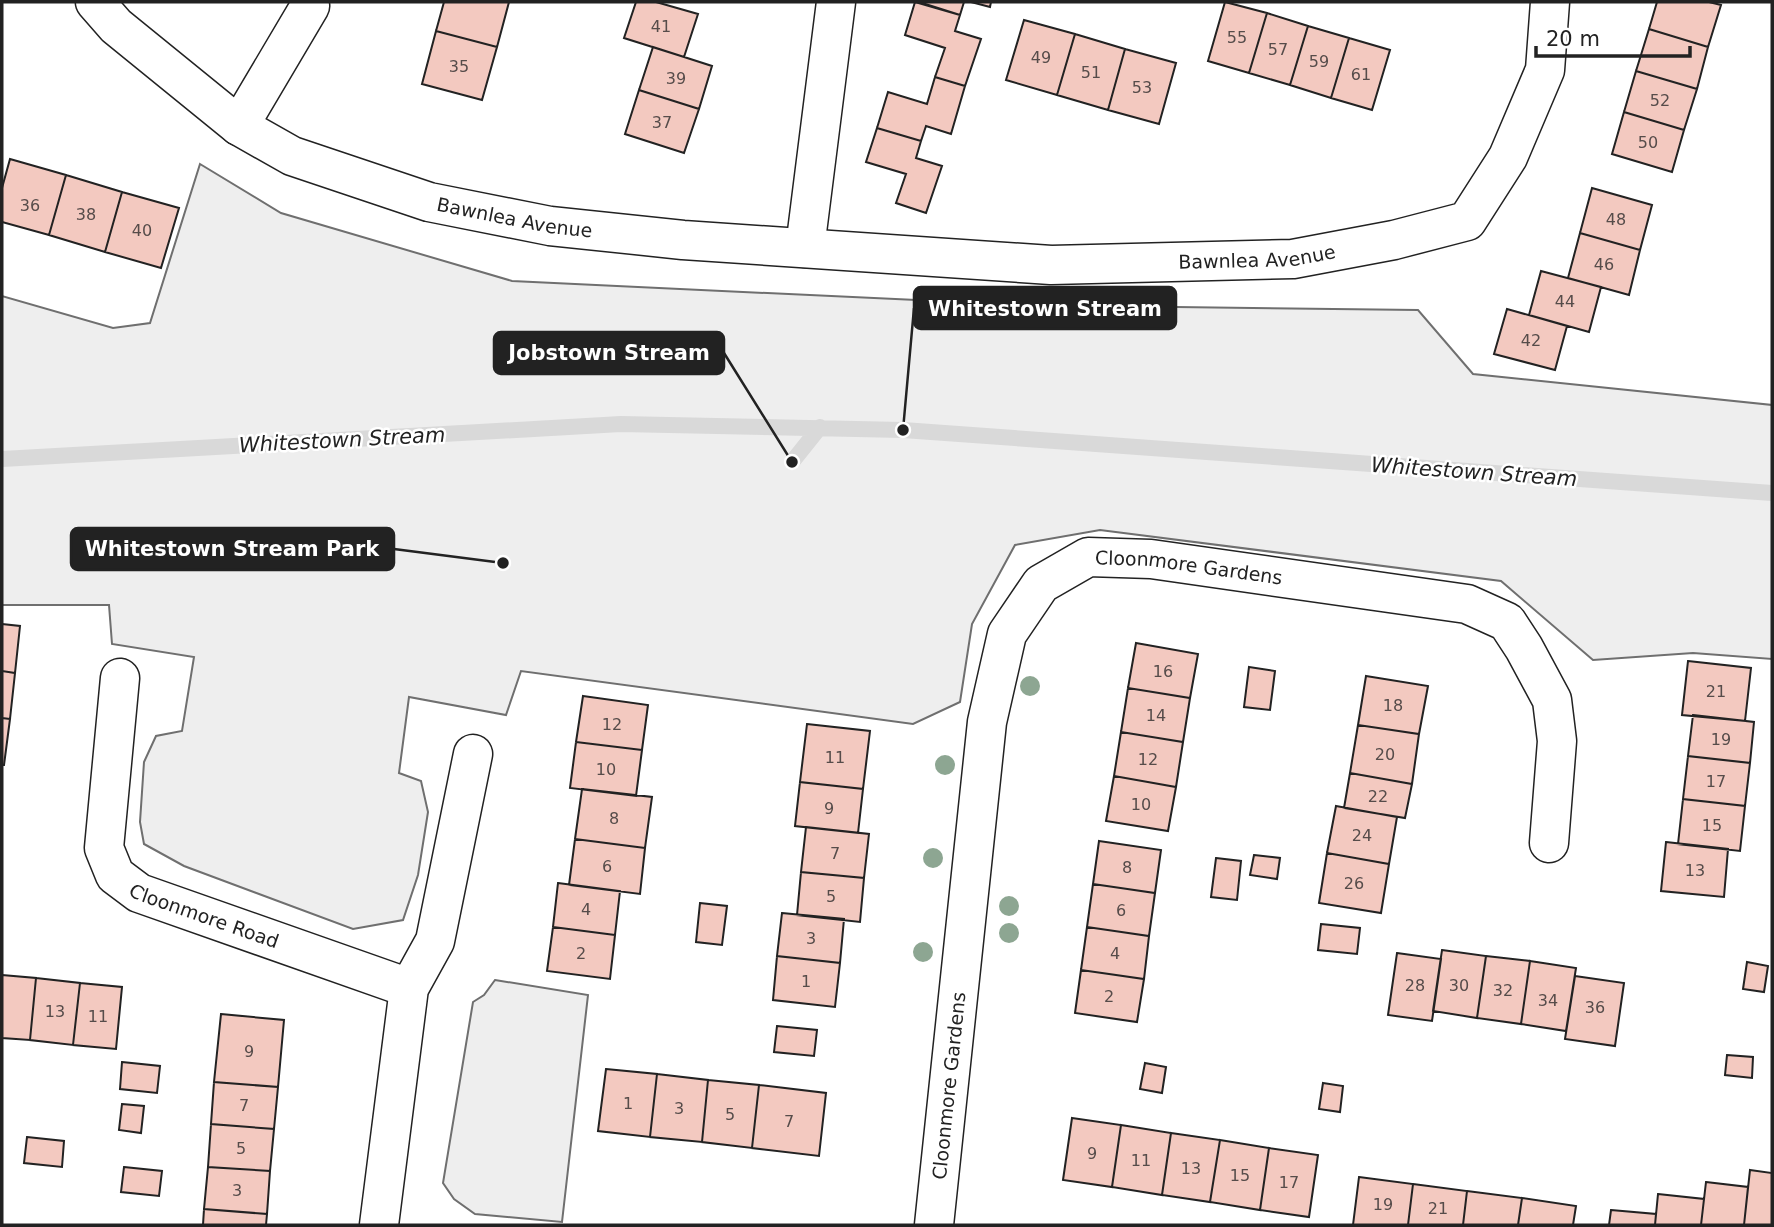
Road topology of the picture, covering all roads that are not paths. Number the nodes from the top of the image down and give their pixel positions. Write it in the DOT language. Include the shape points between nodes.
graph roads {
  1 [pos="94,2"];
  2 [pos="309,2"];
  3 [pos="836,2"];
  4 [pos="1550,2"];
  5 [pos="239,126"];
  6 [pos="805,248"];
  7 [pos="120,678"];
  8 [pos="473,754"];
  9 [pos="1549,844"];
  10 [pos="409,988"];
  11 [pos="379,1225"];
  12 [pos="934,1225"];
  1 -- 5 [label="street, Bawnlea Avenue" via="116,26"];
  2 -- 5 [label="street"];
  3 -- 6 [label="street"];
  4 -- 6 [label="street, Bawnlea Avenue" via="1545,70 1508,157 1466,221 1293,260 1051,265"];
  5 -- 6 [label="street, Bawnlea Avenue" via="292,156 429,202 550,226"];
  7 -- 10 [label="street, Cloonmore Road" via="104,848 115,875 139,893"];
  8 -- 10 [label="street" via="435,940"];
  9 -- 12 [label="street, Cloonmore Gardens" via="1557,741 1552,700 1507,622 1467,604 1151,559 1088,557 1041,584 1007,634 986,722"];
  10 -- 11 [label="street"];
}
